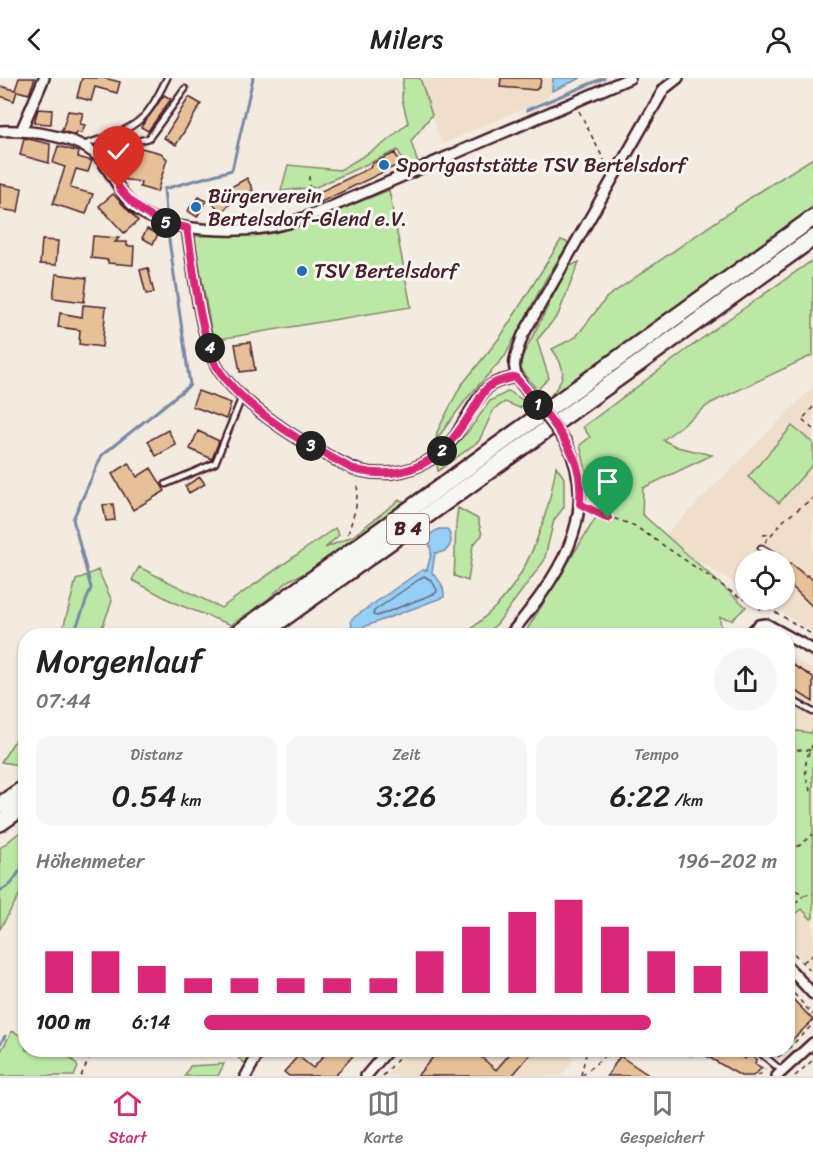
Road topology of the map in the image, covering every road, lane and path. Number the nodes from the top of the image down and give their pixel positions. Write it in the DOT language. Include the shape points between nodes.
graph roads {
  1 [pos="44,78"];
  2 [pos="167,78"];
  3 [pos="630,78"];
  4 [pos="678,78"];
  5 [pos="185,89"];
  6 [pos="574,102"];
  7 [pos="0,131"];
  8 [pos="21,131"];
  9 [pos="82,145"];
  10 [pos="93,152"];
  11 [pos="309,176"];
  12 [pos="614,177"];
  13 [pos="310,216"];
  14 [pos="813,218"];
  15 [pos="182,227"];
  16 [pos="813,238"];
  17 [pos="515,377"];
  18 [pos="242,397"];
  19 [pos="813,407"];
  20 [pos="813,429"];
  21 [pos="358,471"];
  22 [pos="166,484"];
  23 [pos="813,498"];
  24 [pos="580,504"];
  25 [pos="348,534"];
  26 [pos="771,534"];
  27 [pos="763,536"];
  28 [pos="761,548"];
  29 [pos="764,550"];
  30 [pos="735,594"];
  31 [pos="770,610"];
  32 [pos="245,628"];
  33 [pos="270,628"];
  34 [pos="515,628"];
  35 [pos="756,628"];
  36 [pos="773,628"];
  37 [pos="813,635"];
  38 [pos="795,640"];
  39 [pos="813,650"];
  40 [pos="795,702"];
  41 [pos="813,712"];
  42 [pos="813,744"];
  43 [pos="812,749"];
  44 [pos="795,750"];
  45 [pos="813,795"];
  46 [pos="18,799"];
  47 [pos="18,803"];
  48 [pos="0,805"];
  49 [pos="0,823"];
  50 [pos="813,834"];
  51 [pos="795,846"];
  52 [pos="795,890"];
  53 [pos="813,894"];
  54 [pos="804,895"];
  55 [pos="795,903"];
  56 [pos="795,954"];
  57 [pos="813,955"];
  58 [pos="803,963"];
  59 [pos="813,974"];
  60 [pos="795,975"];
  61 [pos="813,994"];
  62 [pos="795,995"];
  63 [pos="813,1015"];
  64 [pos="813,1024"];
  65 [pos="795,1042"];
  66 [pos="813,1043"];
  67 [pos="90,1057"];
  68 [pos="256,1057"];
  69 [pos="382,1057"];
  70 [pos="400,1057"];
  71 [pos="585,1057"];
  72 [pos="603,1057"];
  73 [pos="764,1057"];
  74 [pos="813,1060"];
  75 [pos="780,1074"];
  76 [pos="81,1076"];
  77 [pos="246,1076"];
  78 [pos="366,1076"];
  79 [pos="383,1076"];
  80 [pos="581,1076"];
  81 [pos="795,1076"];
  1 -- 8 [label="street"];
  2 -- 9 [label="lane" via="143,117 115,134"];
  3 -- 6 [label="street"];
  4 -- 12 [label="street" via="664,89"];
  5 -- 10 [label="lane" via="149,138"];
  6 -- 12 [label="path"];
  6 -- 13 [label="street"];
  7 -- 8 [label="street"];
  8 -- 9 [label="street"];
  9 -- 10 [label="street"];
  10 -- 15 [label="street" via="140,211 160,222"];
  11 -- 13 [label="path"];
  12 -- 17 [label="street" via="523,335"];
  13 -- 15 [label="street" via="248,229"];
  14 -- 32 [label="highway, B 4"];
  15 -- 18 [label="street" via="208,345 221,372"];
  16 -- 33 [label="highway, B 4"];
  17 -- 21 [label="street" via="492,384 455,437 426,462 389,473"];
  17 -- 24 [label="street, bridge" via="566,442 581,487"];
  18 -- 21 [label="street" via="314,448"];
  18 -- 22 [label="lane" via="215,463"];
  19 -- 20 [label="path" via="802,420"];
  21 -- 25 [label="path" via="356,507"];
  23 -- 26 [label="path"];
  24 -- 30 [label="path" via="599,515 635,526"];
  24 -- 34 [label="street" via="566,552"];
  26 -- 27 [label="path"];
  26 -- 28 [label="path"];
  28 -- 29 [label="lane"];
  31 -- 37 [label="path"];
  35 -- 36 [label="street" via="766,624"];
  38 -- 39 [label="street"];
  40 -- 41 [label="lane"];
  42 -- 43 [label="path"];
  43 -- 44 [label="path"];
  43 -- 45 [label="path" via="805,770"];
  46 -- 48 [label="highway"];
  47 -- 49 [label="highway"];
  50 -- 51 [label="path"];
  52 -- 54 [label="path"];
  53 -- 54 [label="path"];
  54 -- 55 [label="path"];
  56 -- 58 [label="path"];
  57 -- 58 [label="path"];
  58 -- 59 [label="path"];
  60 -- 61 [label="street"];
  62 -- 63 [label="path"];
  64 -- 65 [label="path"];
  66 -- 75 [label="street"];
  67 -- 76 [label="path"];
  68 -- 77 [label="street"];
  69 -- 78 [label="street"];
  70 -- 79 [label="path"];
  71 -- 80 [label="path"];
  72 -- 80 [label="path"];
  73 -- 75 [label="lane"];
  74 -- 81 [label="path"];
}
